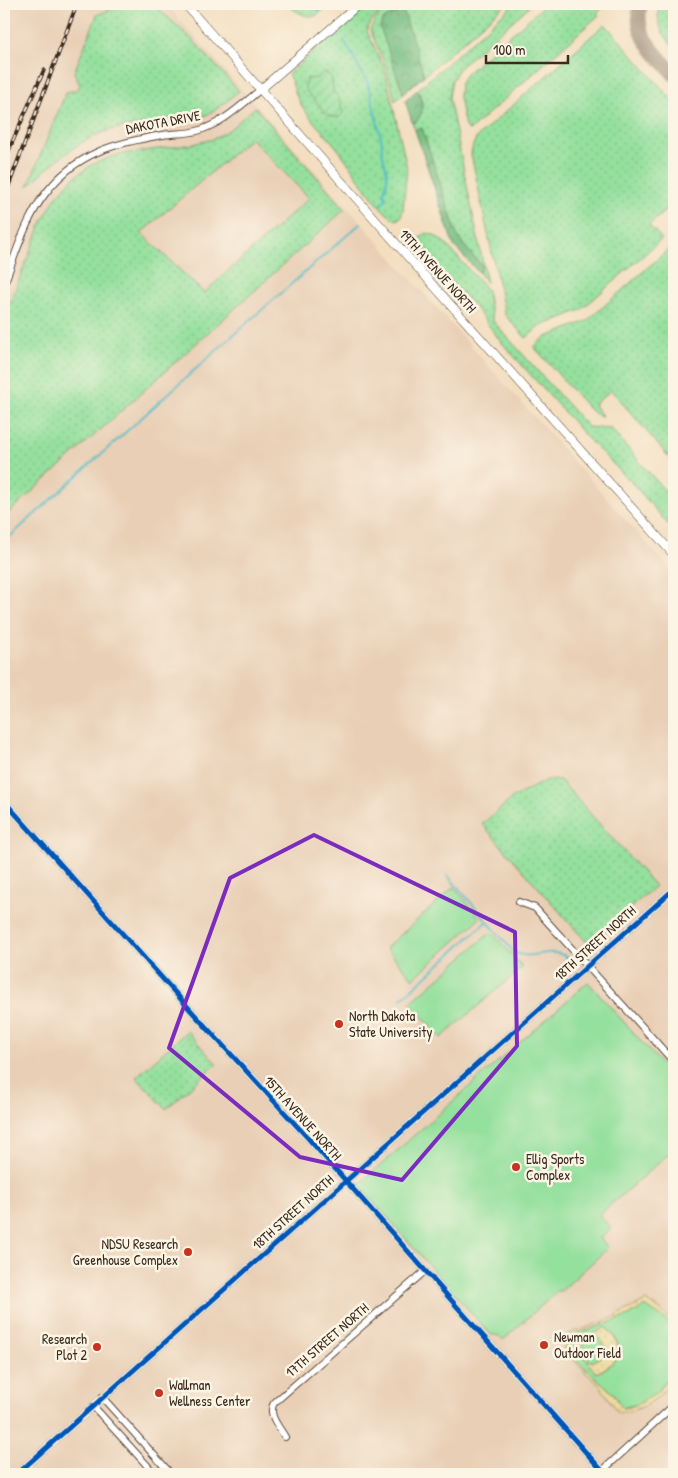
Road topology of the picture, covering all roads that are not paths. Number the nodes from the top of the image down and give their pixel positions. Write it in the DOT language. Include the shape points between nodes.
graph roads {
  1 [pos="185,4"];
  2 [pos="359,4"];
  3 [pos="260,90"];
  4 [pos="4,284"];
  5 [pos="674,555"];
  6 [pos="4,801"];
  7 [pos="674,888"];
  8 [pos="519,902"];
  9 [pos="588,965"];
  10 [pos="674,1062"];
  11 [pos="345,1181"];
  12 [pos="425,1271"];
  13 [pos="102,1397"];
  14 [pos="674,1405"];
  15 [pos="93,1406"];
  16 [pos="285,1437"];
  17 [pos="602,1473"];
  18 [pos="17,1474"];
  19 [pos="155,1474"];
  20 [pos="171,1474"];
  21 [pos="593,1474"];
  1 -- 3 [label="main road, 19TH AVENUE NORTH"];
  2 -- 3 [label="main road, DAKOTA DRIVE"];
  3 -- 4 [label="street, DAKOTA DRIVE" via="222,120 196,131 114,144 78,161 59,177 29,219"];
  3 -- 5 [label="main road, 19TH AVENUE NORTH"];
  6 -- 11 [label="street, 15TH AVENUE NORTH"];
  7 -- 9 [label="street, 18TH STREET NORTH"];
  8 -- 9 [label="street" via="535,908"];
  9 -- 10 [label="street"];
  9 -- 11 [label="street, 18TH STREET NORTH"];
  11 -- 12 [label="street, 15TH AVENUE NORTH"];
  11 -- 13 [label="street, 18TH STREET NORTH"];
  12 -- 16 [label="street, 17TH STREET NORTH" via="274,1403 272,1413"];
  12 -- 17 [label="street, 15TH AVENUE NORTH"];
  13 -- 15 [label="street, 18TH STREET NORTH"];
  13 -- 20 [label="street"];
  14 -- 17 [label="street"];
  15 -- 18 [label="street, 18TH STREET NORTH"];
  15 -- 19 [label="street"];
  17 -- 21 [label="street"];
}
